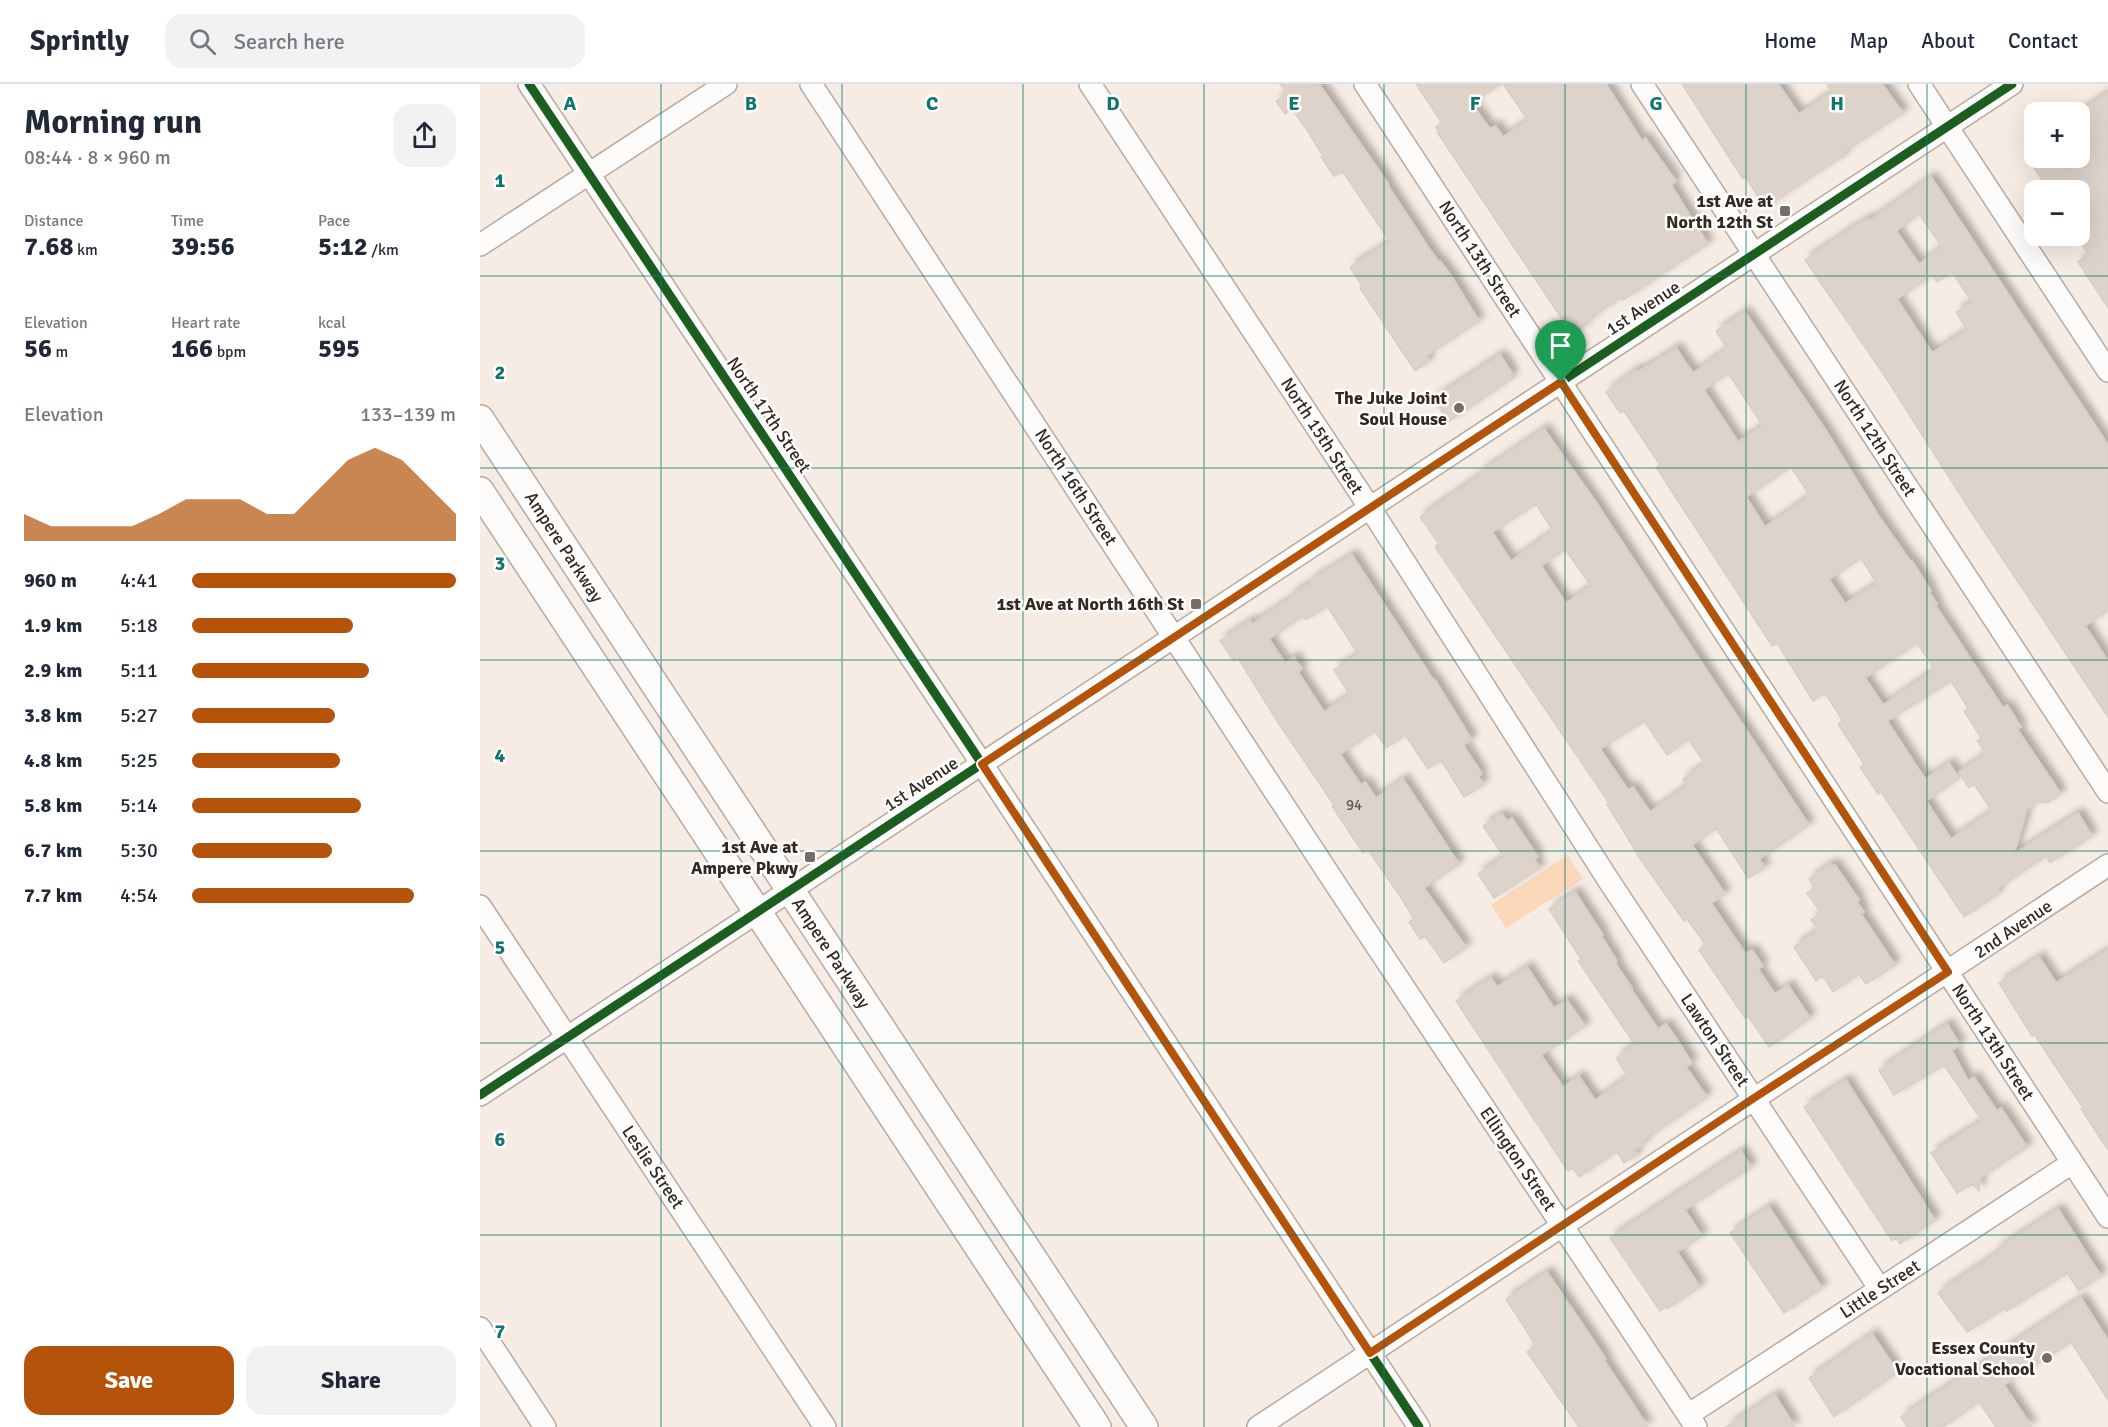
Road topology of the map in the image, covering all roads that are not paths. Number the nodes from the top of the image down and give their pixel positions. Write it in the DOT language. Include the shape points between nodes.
graph roads {
  1 [pos="529,84"];
  2 [pos="726,84"];
  3 [pos="810,84"];
  4 [pos="1090,84"];
  5 [pos="1365,84"];
  6 [pos="1642,84"];
  7 [pos="1919,84"];
  8 [pos="2012,84"];
  9 [pos="1947,127"];
  10 [pos="588,174"];
  11 [pos="480,245"];
  12 [pos="1754,255"];
  13 [pos="2108,371"];
  14 [pos="1561,382"];
  15 [pos="480,419"];
  16 [pos="480,491"];
  17 [pos="1370,508"];
  18 [pos="1174,637"];
  19 [pos="982,764"];
  20 [pos="2108,792"];
  21 [pos="2108,865"];
  22 [pos="1609,881"];
  23 [pos="790,891"];
  24 [pos="1340,891"];
  25 [pos="480,906"];
  26 [pos="758,912"];
  27 [pos="1948,972"];
  28 [pos="567,1037"];
  29 [pos="480,1095"];
  30 [pos="1754,1098"];
  31 [pos="2072,1163"];
  32 [pos="2108,1218"];
  33 [pos="1562,1225"];
  34 [pos="1880,1289"];
  35 [pos="480,1328"];
  36 [pos="1370,1353"];
  37 [pos="1692,1421"];
  38 [pos="545,1427"];
  39 [pos="825,1427"];
  40 [pos="1097,1427"];
  41 [pos="1144,1427"];
  42 [pos="1258,1427"];
  43 [pos="1419,1427"];
  1 -- 10 [label="street, North 17th Street"];
  2 -- 10 [label="street"];
  3 -- 18 [label="street, North 16th Street"];
  4 -- 17 [label="street, North 15th Street"];
  5 -- 14 [label="street, North 13th Street"];
  6 -- 12 [label="street, North 12th Street"];
  7 -- 9 [label="street"];
  8 -- 9 [label="street, 1st Avenue"];
  9 -- 12 [label="street, 1st Avenue"];
  9 -- 13 [label="street"];
  10 -- 11 [label="street"];
  10 -- 19 [label="street, North 17th Street"];
  12 -- 14 [label="street, 1st Avenue"];
  12 -- 20 [label="street, North 12th Street"];
  14 -- 17 [label="street, 1st Avenue"];
  14 -- 27 [label="street, North 13th Street"];
  15 -- 23 [label="street, Ampere Parkway"];
  16 -- 26 [label="street"];
  17 -- 18 [label="street, 1st Avenue"];
  17 -- 22 [label="street, North 15th Street"];
  18 -- 19 [label="street, 1st Avenue"];
  18 -- 24 [label="street, North 16th Street"];
  19 -- 23 [label="street, 1st Avenue"];
  19 -- 36 [label="street, North 17th Street"];
  21 -- 27 [label="street, 2nd Avenue"];
  22 -- 30 [label="street, Lawton Street"];
  23 -- 26 [label="street, 1st Avenue"];
  23 -- 41 [label="street, Ampere Parkway"];
  24 -- 33 [label="street, Ellington Street"];
  25 -- 28 [label="street, Leslie Street"];
  26 -- 28 [label="street, 1st Avenue"];
  26 -- 40 [label="street"];
  27 -- 30 [label="street, 2nd Avenue"];
  27 -- 31 [label="street, North 13th Street"];
  28 -- 29 [label="street, 1st Avenue"];
  28 -- 39 [label="street, Leslie Street"];
  30 -- 33 [label="street, 2nd Avenue"];
  30 -- 34 [label="street, Lawton Street"];
  31 -- 32 [label="street, North 13th Street"];
  31 -- 34 [label="street, Little Street"];
  33 -- 36 [label="street, 2nd Avenue"];
  33 -- 37 [label="street, Ellington Street"];
  34 -- 37 [label="street, Little Street"];
  35 -- 38 [label="street"];
  36 -- 42 [label="street, 2nd Avenue"];
  36 -- 43 [label="street, North 17th Street"];
}
